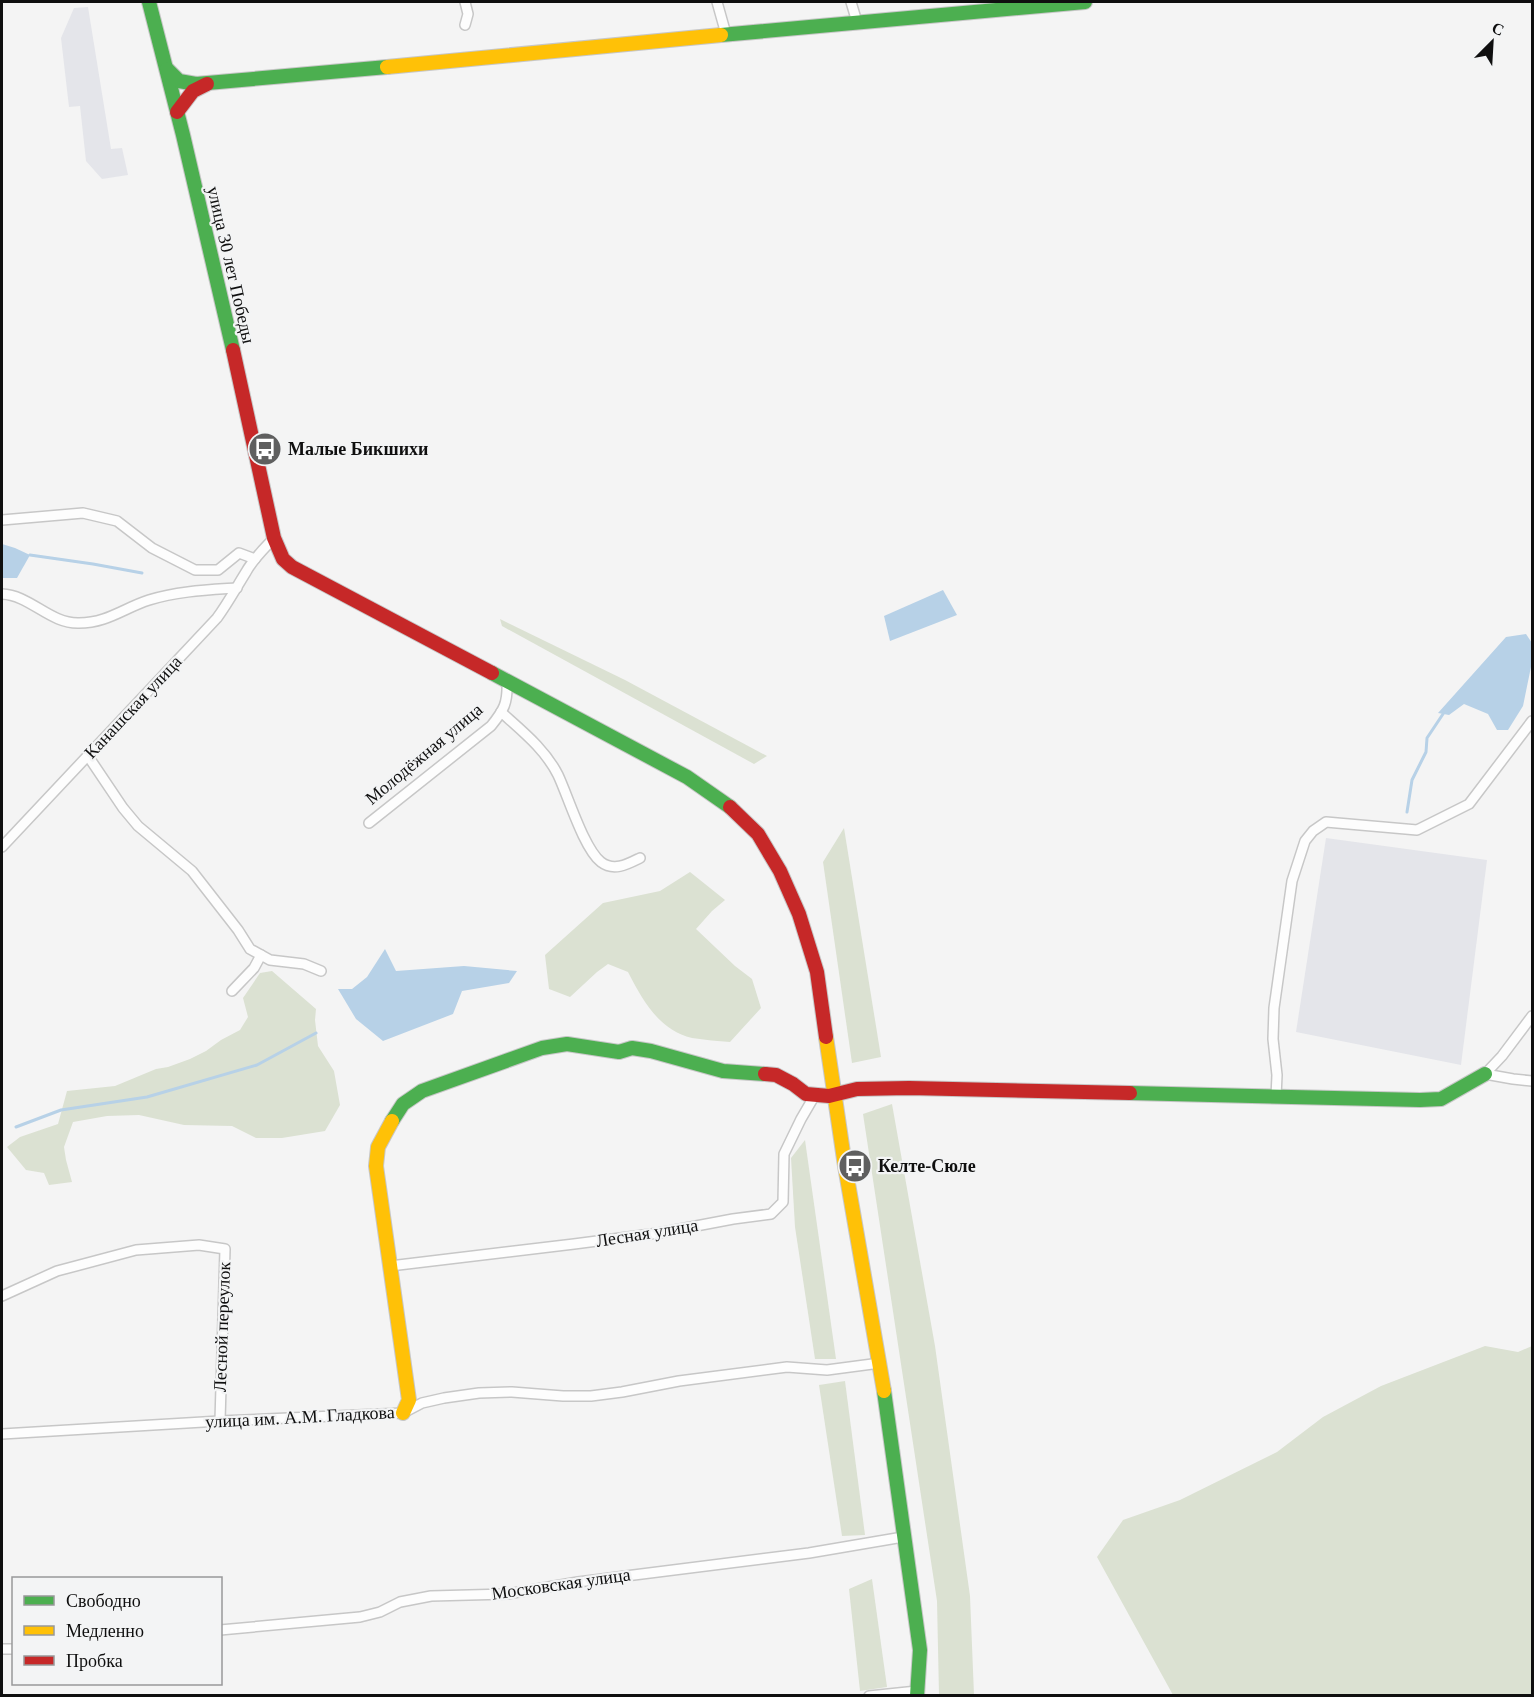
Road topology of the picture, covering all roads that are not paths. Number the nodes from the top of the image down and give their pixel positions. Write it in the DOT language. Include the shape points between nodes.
graph roads {
  1 [pos="149,2"];
  2 [pos="465,2"];
  3 [pos="717,2"];
  4 [pos="851,2"];
  5 [pos="1075,2"];
  6 [pos="979,6"];
  7 [pos="857,22"];
  8 [pos="465,25"];
  9 [pos="726,34"];
  10 [pos="167,69"];
  11 [pos="208,82"];
  12 [pos="177,112"];
  13 [pos="2,520"];
  14 [pos="274,538"];
  15 [pos="255,559"];
  16 [pos="237,588"];
  17 [pos="2,594"];
  18 [pos="507,681"];
  19 [pos="501,712"];
  20 [pos="1533,721"];
  21 [pos="88,756"];
  22 [pos="369,823"];
  23 [pos="2,847"];
  24 [pos="640,858"];
  25 [pos="261,955"];
  26 [pos="321,971"];
  27 [pos="232,991"];
  28 [pos="1533,1016"];
  29 [pos="1485,1074"];
  30 [pos="1533,1081"];
  31 [pos="835,1094"];
  32 [pos="815,1095"];
  33 [pos="1276,1097"];
  34 [pos="390,1266"];
  35 [pos="2,1296"];
  36 [pos="880,1363"];
  37 [pos="403,1413"];
  38 [pos="220,1421"];
  39 [pos="2,1434"];
  40 [pos="903,1537"];
  41 [pos="222,1630"];
  42 [pos="917,1693"];
  43 [pos="869,1695"];
  1 -- 10 [label="street, улица 30 лет Победы"];
  2 -- 8 [label="street"];
  3 -- 9 [label="street"];
  4 -- 7 [label="street"];
  5 -- 6 [label="street"];
  6 -- 7 [label="street"];
  7 -- 9 [label="street"];
  9 -- 11 [label="street"];
  10 -- 11 [label="street" via="186,84"];
  10 -- 12 [label="street, улица 30 лет Победы"];
  11 -- 12 [label="street" via="193,91"];
  12 -- 14 [label="street, улица 30 лет Победы"];
  13 -- 15 [label="street" via="84,513 117,521 152,548 195,570 218,570 238,553"];
  14 -- 15 [label="street, Канашская улица"];
  14 -- 18 [label="street, улица 30 лет Победы" via="283,559 292,567"];
  15 -- 16 [label="street, Канашская улица"];
  16 -- 17 [label="street" via="194,590 148,600 100,622 77,624 22,598"];
  16 -- 21 [label="street, Канашская улица" via="217,618"];
  18 -- 19 [label="street, Молодёжная улица"];
  18 -- 31 [label="street, улица 30 лет Победы" via="687,777 728,805 758,834 780,870 799,914 817,972"];
  19 -- 22 [label="street, Молодёжная улица" via="484,732"];
  19 -- 24 [label="street, Молодёжная улица" via="550,762 600,862 624,866"];
  20 -- 33 [label="street" via="1469,804 1417,830 1326,822 1305,841 1292,881 1274,1008"];
  21 -- 23 [label="street, Канашская улица"];
  21 -- 25 [label="street" via="138,826 192,871 250,949"];
  25 -- 26 [label="street"];
  25 -- 27 [label="street"];
  28 -- 29 [label="street"];
  29 -- 30 [label="street"];
  29 -- 33 [label="street" via="1441,1099"];
  31 -- 32 [label="street"];
  31 -- 33 [label="street" via="857,1089 909,1088"];
  31 -- 36 [label="street, улица 30 лет Победы"];
  32 -- 34 [label="street, Лесная улица" via="784,1154 783,1202 771,1214 659,1233"];
  32 -- 34 [label="street" via="776,1075 723,1071 632,1048 619,1052 567,1044 542,1048 422,1091 403,1104 378,1147 376,1166"];
  34 -- 37 [label="street" via="409,1401"];
  35 -- 38 [label="street, Лесной переулок" via="57,1271 136,1250 199,1245 225,1249"];
  36 -- 37 [label="street, улица им. А.М. Гладкова" via="827,1370 787,1367 591,1396 479,1394 422,1403"];
  36 -- 40 [label="street, улица 30 лет Победы"];
  37 -- 38 [label="street, улица им. А.М. Гладкова"];
  38 -- 39 [label="street, улица им. А.М. Гладкова"];
  40 -- 41 [label="street, Московская улица" via="507,1594 431,1596 400,1602 360,1617"];
  40 -- 42 [label="street, улица 30 лет Победы" via="920,1650"];
  42 -- 43 [label="street"];
}
